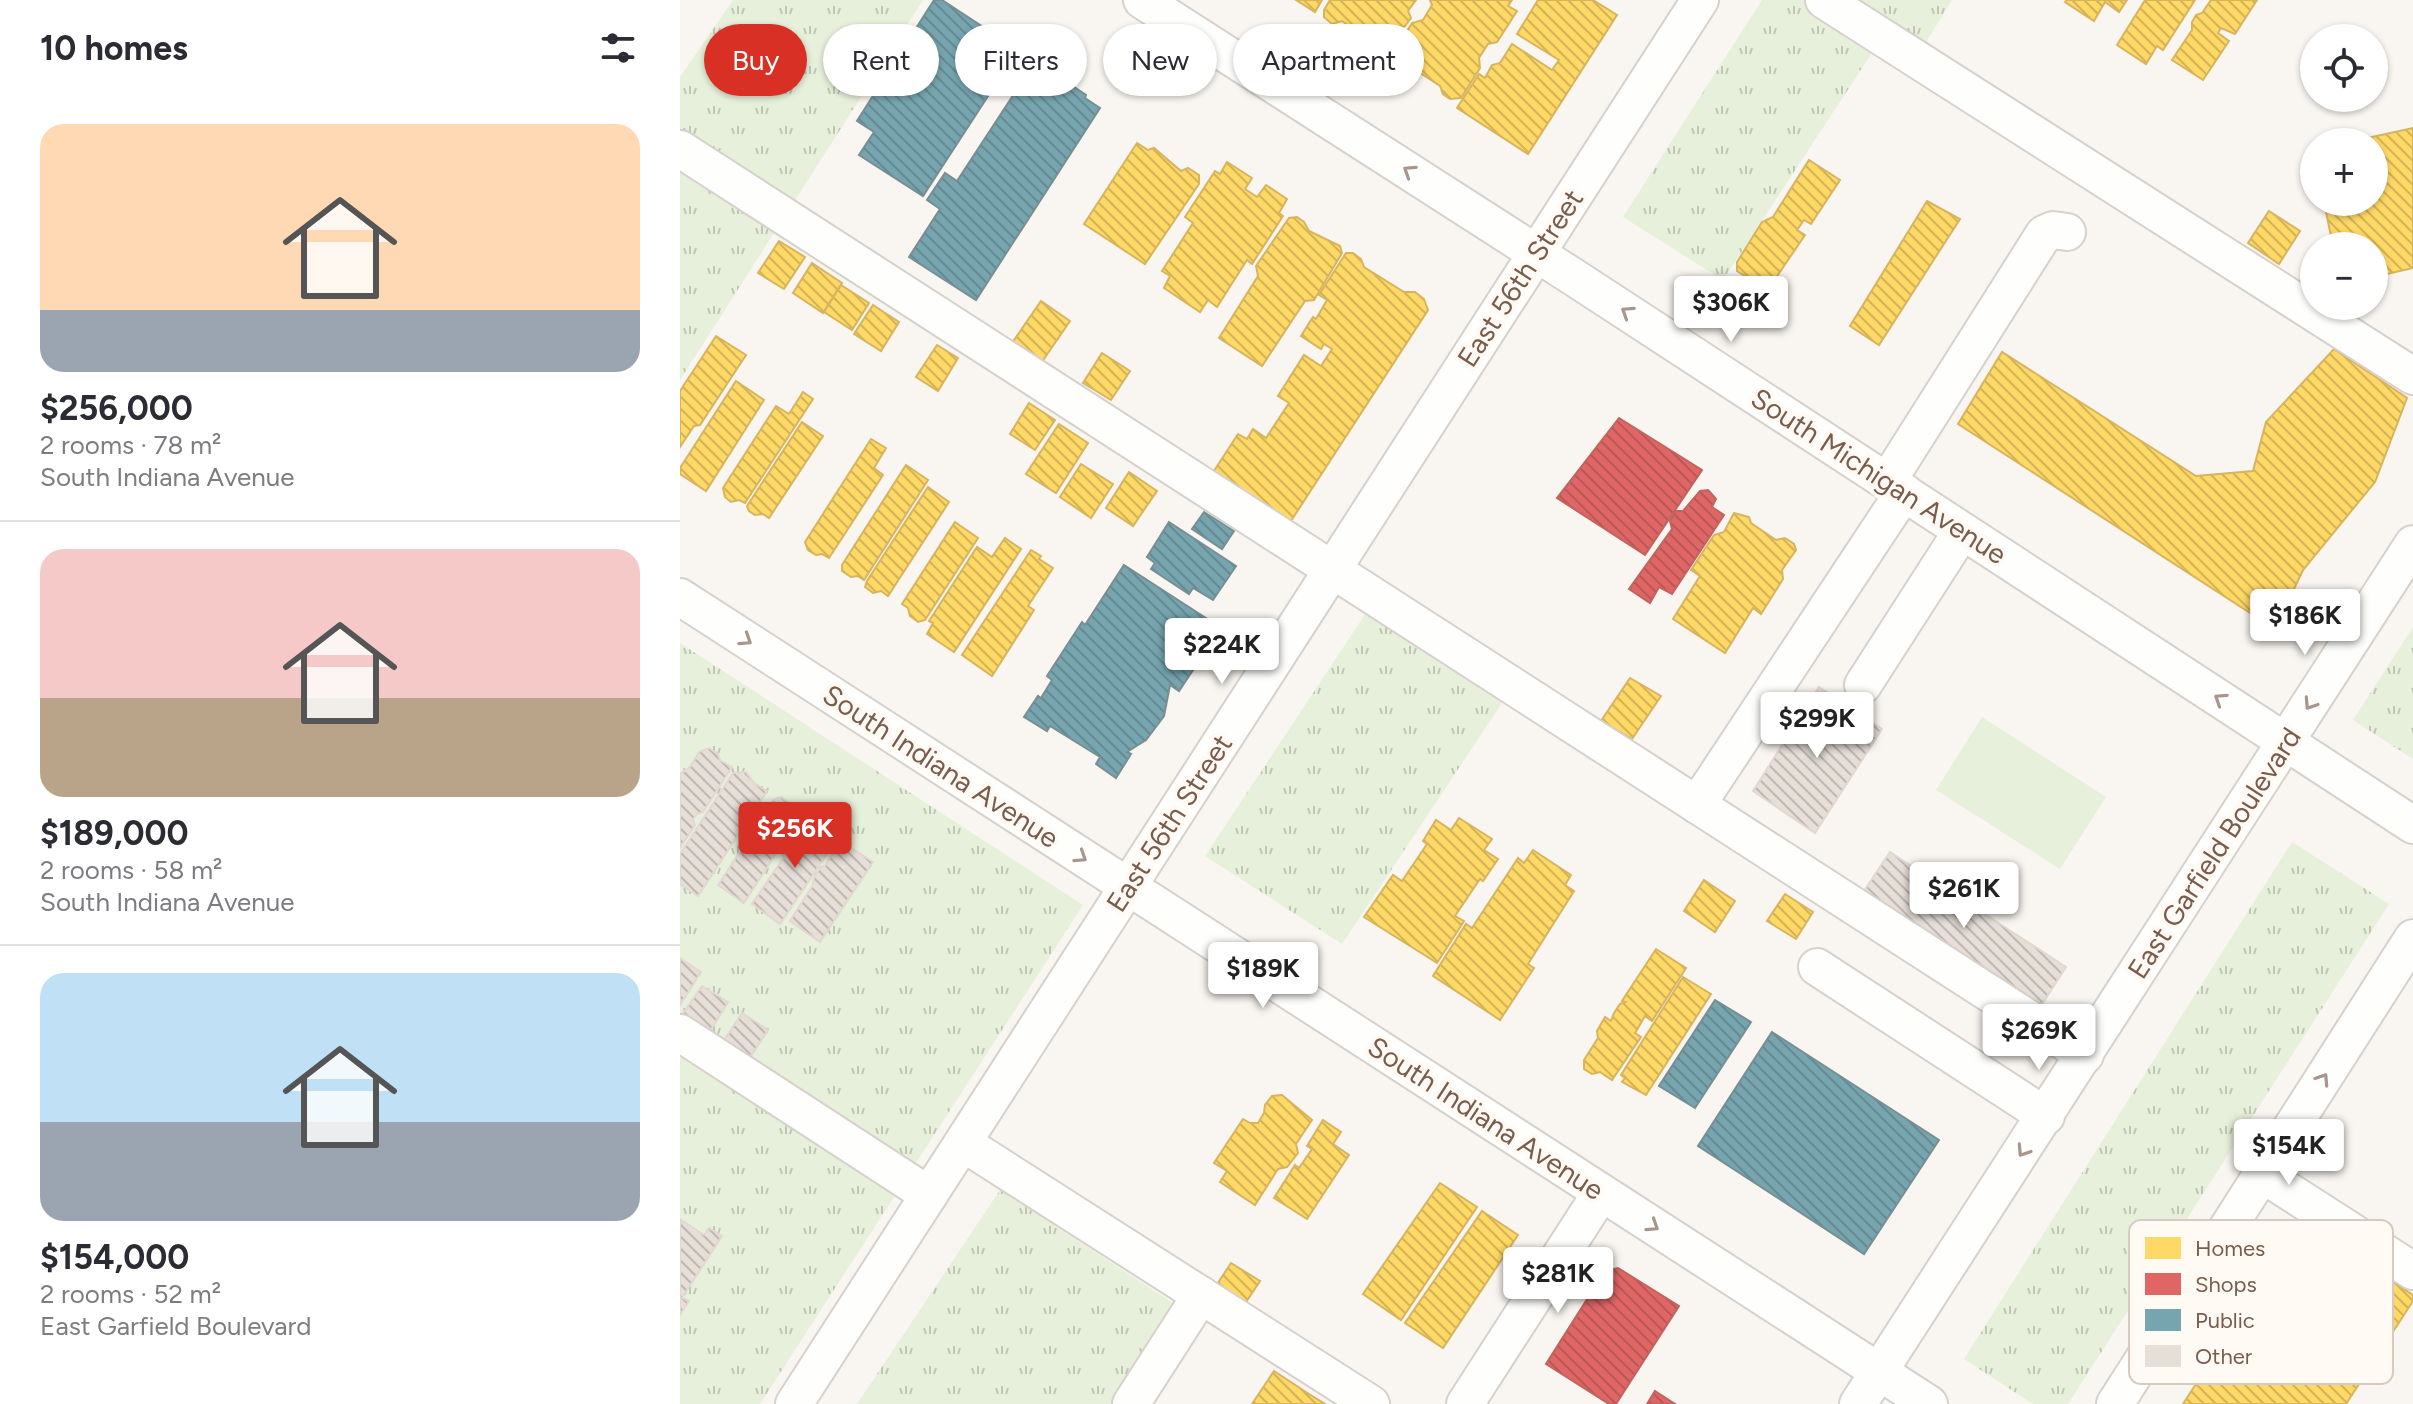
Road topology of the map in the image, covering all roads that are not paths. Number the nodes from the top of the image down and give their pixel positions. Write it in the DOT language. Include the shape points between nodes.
graph roads {
  1 [pos="1142,0"];
  2 [pos="1700,0"];
  3 [pos="1824,0"];
  4 [pos="680,149"];
  5 [pos="2067,232"];
  6 [pos="1537,253"];
  7 [pos="2413,376"];
  8 [pos="1895,487"];
  9 [pos="1962,531"];
  10 [pos="2413,544"];
  11 [pos="1333,569"];
  12 [pos="680,597"];
  13 [pos="1863,685"];
  14 [pos="2286,742"];
  15 [pos="1697,805"];
  16 [pos="2413,825"];
  17 [pos="1128,887"];
  18 [pos="2413,938"];
  19 [pos="1817,967"];
  20 [pos="680,1033"];
  21 [pos="2085,1055"];
  22 [pos="2046,1116"];
  23 [pos="963,1143"];
  24 [pos="2262,1174"];
  25 [pos="1601,1193"];
  26 [pos="929,1195"];
  27 [pos="2233,1220"];
  28 [pos="2334,1220"];
  29 [pos="2393,1258"];
  30 [pos="2413,1271"];
  31 [pos="1201,1295"];
  32 [pos="1879,1372"];
  33 [pos="2129,1382"];
  34 [pos="794,1404"];
  35 [pos="1131,1404"];
  36 [pos="1371,1404"];
  37 [pos="1465,1404"];
  38 [pos="1858,1404"];
  39 [pos="1929,1404"];
  40 [pos="2115,1404"];
  6 -- 1 [label="street, South Michigan Avenue, one-way"];
  2 -- 6 [label="street, East 56th Street"];
  3 -- 7 [label="street"];
  4 -- 11 [label="street"];
  5 -- 8 [label="street" via="2044,234"];
  8 -- 6 [label="street, South Michigan Avenue, one-way"];
  6 -- 11 [label="street, East 56th Street"];
  8 -- 9 [label="street, South Michigan Avenue"];
  8 -- 15 [label="street"];
  9 -- 13 [label="street"];
  14 -- 9 [label="street, South Michigan Avenue, one-way"];
  10 -- 14 [label="street, East Garfield Boulevard, one-way"];
  11 -- 15 [label="street"];
  11 -- 17 [label="street, East 56th Street"];
  12 -- 17 [label="street, South Indiana Avenue, one-way"];
  14 -- 16 [label="street, South Michigan Avenue"];
  14 -- 21 [label="street, East Garfield Boulevard"];
  15 -- 21 [label="street"];
  17 -- 23 [label="street, East 56th Street"];
  17 -- 25 [label="street, South Indiana Avenue"];
  24 -- 18 [label="street, one-way"];
  19 -- 22 [label="street"];
  20 -- 26 [label="street"];
  21 -- 22 [label="street, East Garfield Boulevard"];
  22 -- 32 [label="street, East Garfield Boulevard, one-way"];
  23 -- 26 [label="street, East 56th Street"];
  23 -- 31 [label="street"];
  24 -- 27 [label="street"];
  24 -- 28 [label="street"];
  25 -- 32 [label="street, South Indiana Avenue, one-way"];
  25 -- 37 [label="street"];
  26 -- 34 [label="street, East 56th Street"];
  29 -- 30 [label="street"];
  31 -- 35 [label="street"];
  31 -- 36 [label="street"];
  32 -- 38 [label="street, East Garfield Boulevard"];
  32 -- 39 [label="street, South Indiana Avenue"];
  33 -- 40 [label="street"];
}
